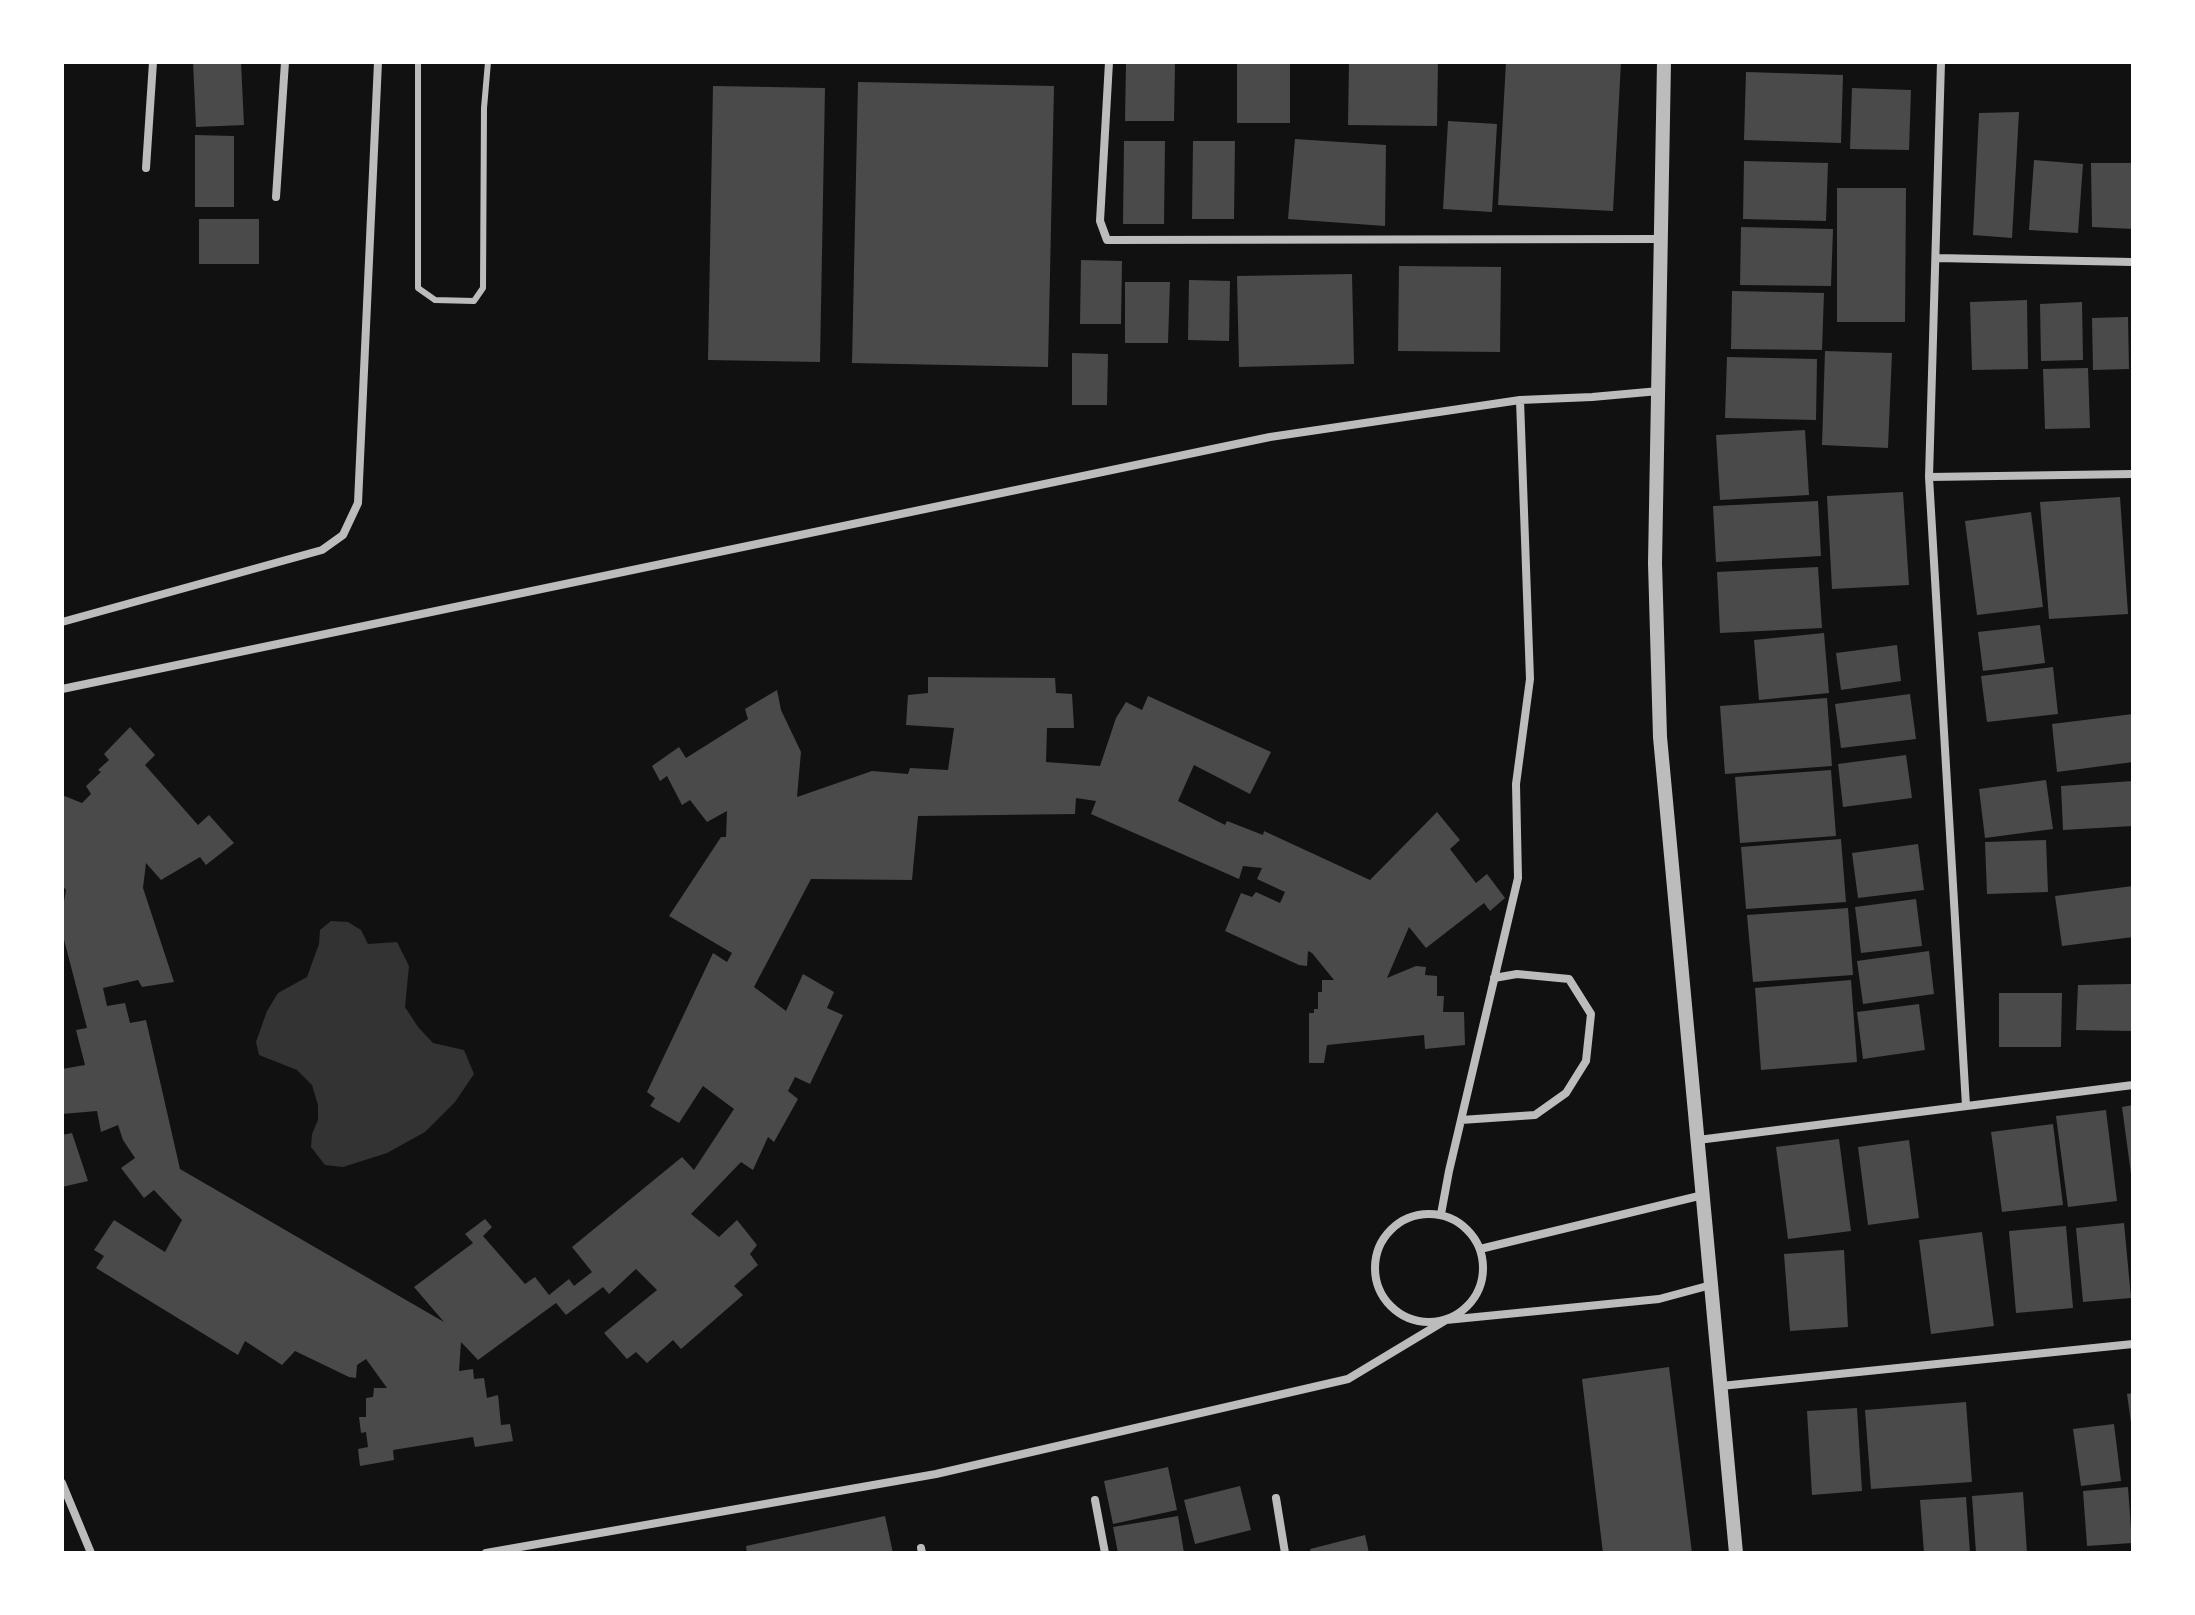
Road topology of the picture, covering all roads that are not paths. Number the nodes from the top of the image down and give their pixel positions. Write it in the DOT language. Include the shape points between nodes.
graph roads {
  1 [pos="153,62"];
  2 [pos="285,62"];
  3 [pos="378,62"];
  4 [pos="418,62"];
  5 [pos="488,62"];
  6 [pos="1109,62"];
  7 [pos="1664,62"];
  8 [pos="1941,62"];
  9 [pos="146,168"];
  10 [pos="276,197"];
  11 [pos="1661,239"];
  12 [pos="1936,258"];
  13 [pos="2133,262"];
  14 [pos="1659,391"];
  15 [pos="1520,400"];
  16 [pos="2133,474"];
  17 [pos="1929,477"];
  18 [pos="62,622"];
  19 [pos="62,689"];
  20 [pos="1494,978"];
  21 [pos="2133,1085"];
  22 [pos="1966,1106"];
  23 [pos="1461,1120"];
  24 [pos="1698,1140"];
  25 [pos="1703,1195"];
  26 [pos="1441,1214"];
  27 [pos="1480,1249"];
  28 [pos="1711,1285"];
  29 [pos="1446,1320"];
  30 [pos="2133,1344"];
  31 [pos="1721,1386"];
  32 [pos="62,1483"];
  33 [pos="1276,1498"];
  34 [pos="1095,1500"];
  35 [pos="91,1553"];
  36 [pos="486,1553"];
  37 [pos="1105,1553"];
  38 [pos="1285,1553"];
  39 [pos="1736,1553"];
  1 -- 9 [label="street"];
  2 -- 10 [label="street"];
  3 -- 18 [label="street" via="358,503 343,535 322,550"];
  4 -- 5 [label="lane" via="418,288 435,300 474,301 483,288"];
  6 -- 11 [label="street" via="1100,221 1107,240"];
  7 -- 11 [label="street"];
  8 -- 12 [label="street"];
  11 -- 14 [label="street"];
  12 -- 13 [label="street"];
  12 -- 17 [label="street"];
  14 -- 15 [label="street"];
  14 -- 24 [label="street" via="1655,563 1660,737"];
  15 -- 19 [label="street" via="1270,437"];
  15 -- 20 [label="street" via="1530,679 1516,784 1518,878"];
  16 -- 17 [label="street"];
  17 -- 22 [label="street"];
  20 -- 23 [label="street"];
  20 -- 23 [label="street" via="1517,974 1569,979 1591,1014 1586,1061 1566,1093 1535,1115"];
  21 -- 22 [label="street"];
  22 -- 24 [label="street"];
  23 -- 26 [label="street"];
  24 -- 25 [label="street"];
  25 -- 27 [label="street"];
  25 -- 28 [label="street"];
  26 -- 27 [label="street" via="1465,1227"];
  26 -- 29 [label="street" via="1405,1218 1379,1244 1374,1262 1375,1281 1396,1311 1412,1320"];
  27 -- 29 [label="street" via="1481,1284 1473,1299"];
  28 -- 29 [label="street" via="1659,1299"];
  28 -- 31 [label="street"];
  29 -- 36 [label="street" via="1348,1379 936,1474"];
  30 -- 31 [label="street"];
  31 -- 39 [label="street"];
  32 -- 35 [label="street"];
  33 -- 38 [label="street"];
  34 -- 37 [label="street"];
}
